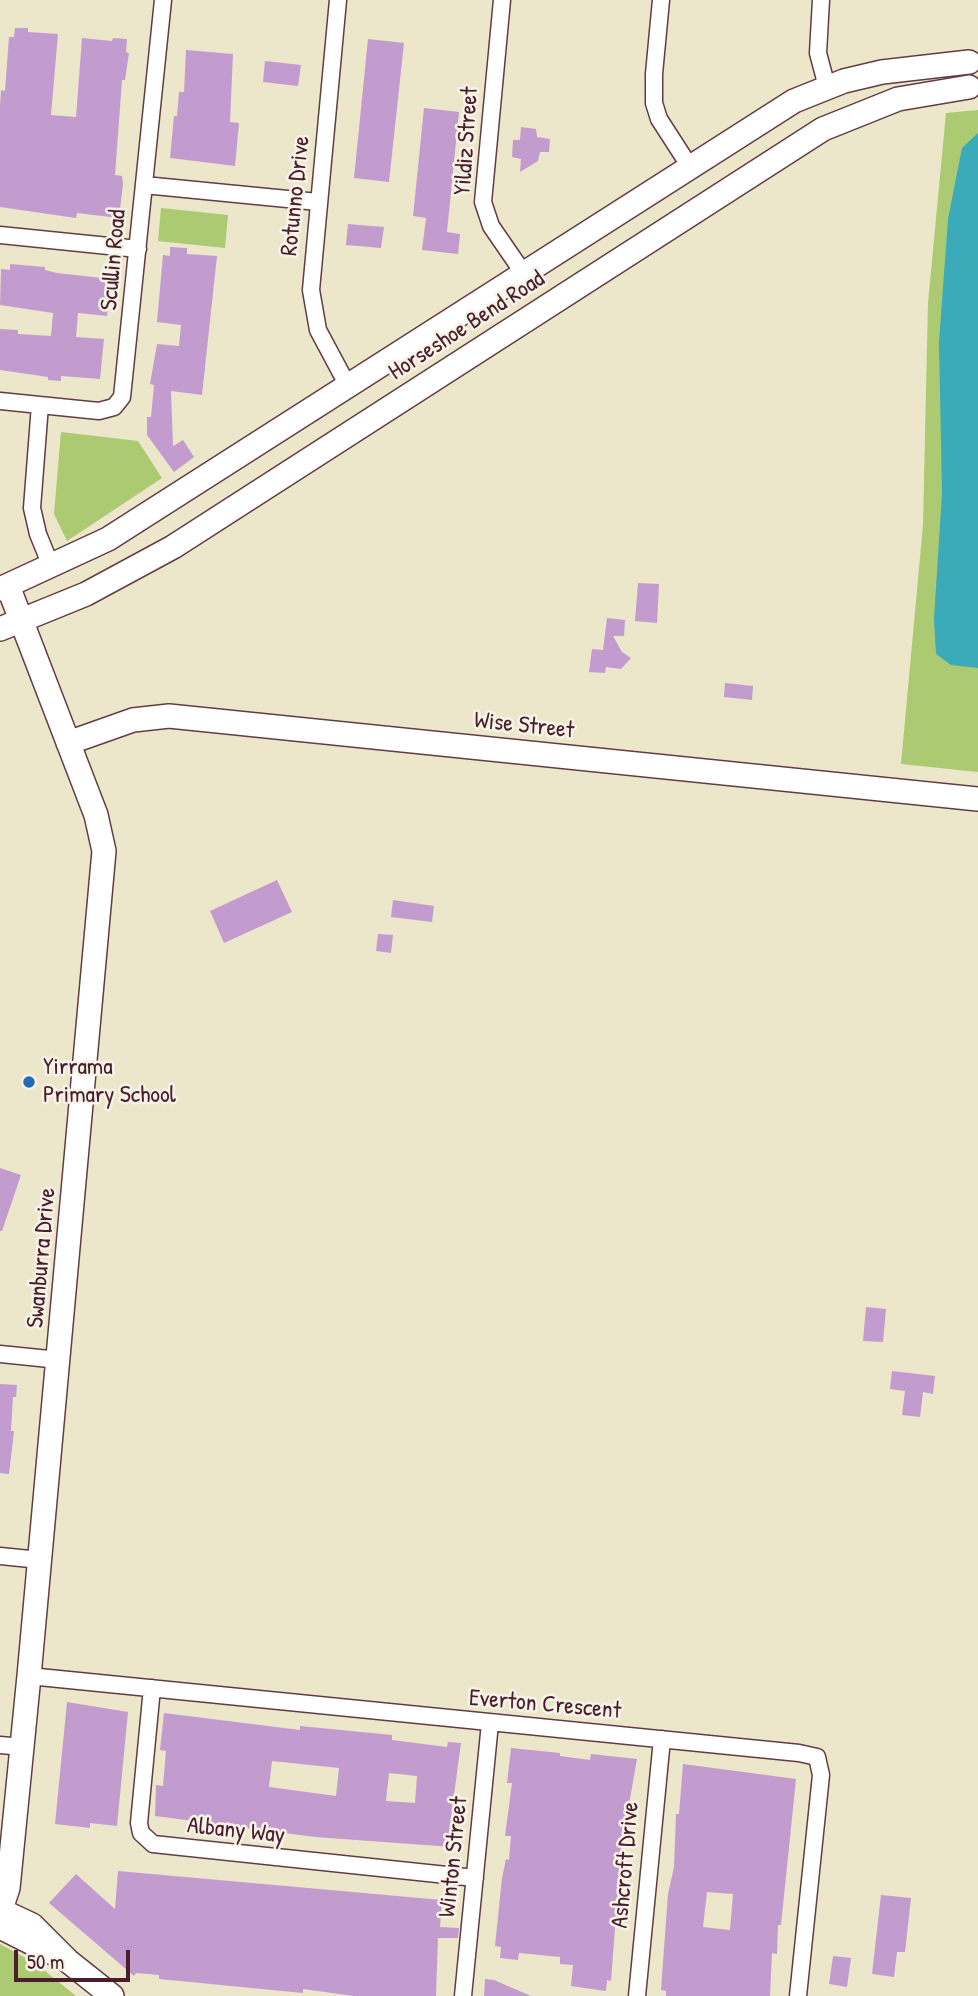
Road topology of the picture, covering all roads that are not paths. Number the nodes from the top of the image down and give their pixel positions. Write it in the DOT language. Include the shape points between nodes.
graph roads {
  1 [pos="163,0"];
  2 [pos="338,0"];
  3 [pos="502,0"];
  4 [pos="661,0"];
  5 [pos="821,0"];
  6 [pos="969,62"];
  7 [pos="827,87"];
  8 [pos="969,87"];
  9 [pos="841,120"];
  10 [pos="690,167"];
  11 [pos="144,185"];
  12 [pos="710,199"];
  13 [pos="318,202"];
  14 [pos="0,235"];
  15 [pos="138,249"];
  16 [pos="524,274"];
  17 [pos="349,388"];
  18 [pos="0,401"];
  19 [pos="40,405"];
  20 [pos="370,420"];
  21 [pos="51,566"];
  22 [pos="4,587"];
  23 [pos="22,621"];
  24 [pos="0,629"];
  25 [pos="68,743"];
  26 [pos="978,799"];
  27 [pos="0,1354"];
  28 [pos="59,1360"];
  29 [pos="0,1556"];
  30 [pos="40,1560"];
  31 [pos="29,1676"];
  32 [pos="152,1688"];
  33 [pos="490,1723"];
  34 [pos="662,1739"];
  35 [pos="11,1746"];
  36 [pos="475,1878"];
  37 [pos="0,1911"];
  38 [pos="0,1927"];
  39 [pos="68,1961"];
  40 [pos="112,1996"];
  41 [pos="463,1996"];
  42 [pos="637,1996"];
  43 [pos="798,1996"];
  1 -- 11 [label="street, Scullin Road"];
  2 -- 13 [label="street, Rotunno Drive"];
  3 -- 16 [label="street, Yildiz Street" via="484,202 491,226"];
  4 -- 10 [label="street" via="654,103"];
  5 -- 7 [label="street" via="818,53"];
  6 -- 7 [label="street, Horseshoe Bend Road" via="897,69"];
  7 -- 9 [label="street"];
  7 -- 10 [label="street, Horseshoe Bend Road" via="794,101"];
  8 -- 9 [label="street, Horseshoe Bend Road" via="904,98"];
  9 -- 12 [label="street, Horseshoe Bend Road"];
  10 -- 12 [label="street"];
  10 -- 16 [label="street, Horseshoe Bend Road"];
  11 -- 13 [label="street"];
  11 -- 15 [label="street, Scullin Road"];
  12 -- 20 [label="street, Horseshoe Bend Road"];
  13 -- 17 [label="street, Rotunno Drive" via="310,281 313,311 323,342"];
  14 -- 15 [label="street"];
  15 -- 19 [label="street, Scullin Road" via="125,387 119,403 99,411"];
  16 -- 17 [label="street, Horseshoe Bend Road"];
  17 -- 20 [label="street"];
  17 -- 21 [label="street, Horseshoe Bend Road" via="108,539"];
  18 -- 19 [label="street, Scullin Road"];
  19 -- 21 [label="street" via="32,508"];
  20 -- 23 [label="street, Horseshoe Bend Road" via="153,559"];
  21 -- 22 [label="street, Horseshoe Bend Road"];
  22 -- 23 [label="street, Swanburra Drive"];
  23 -- 24 [label="street, Horseshoe Bend Road"];
  23 -- 25 [label="street, Swanburra Drive"];
  25 -- 26 [label="street, Wise Street" via="133,720 169,716"];
  25 -- 28 [label="street, Swanburra Drive" via="100,828 104,863"];
  27 -- 28 [label="street"];
  28 -- 30 [label="street, Swanburra Drive"];
  29 -- 30 [label="street"];
  30 -- 31 [label="street, Swanburra Drive"];
  31 -- 32 [label="street, Everton Crescent"];
  31 -- 35 [label="street, Swanburra Drive"];
  32 -- 33 [label="street, Everton Crescent"];
  32 -- 36 [label="street, Albany Way" via="139,1823 141,1833 153,1844"];
  33 -- 34 [label="street, Everton Crescent"];
  33 -- 36 [label="street, Winton Street"];
  34 -- 42 [label="street, Ashcroft Drive"];
  34 -- 43 [label="street, Everton Crescent" via="817,1757 821,1775"];
  35 -- 37 [label="street, Swanburra Drive" via="8,1888"];
  36 -- 41 [label="street, Winton Street"];
  37 -- 39 [label="street" via="32,1925"];
  38 -- 39 [label="street"];
  39 -- 40 [label="street"];
}
